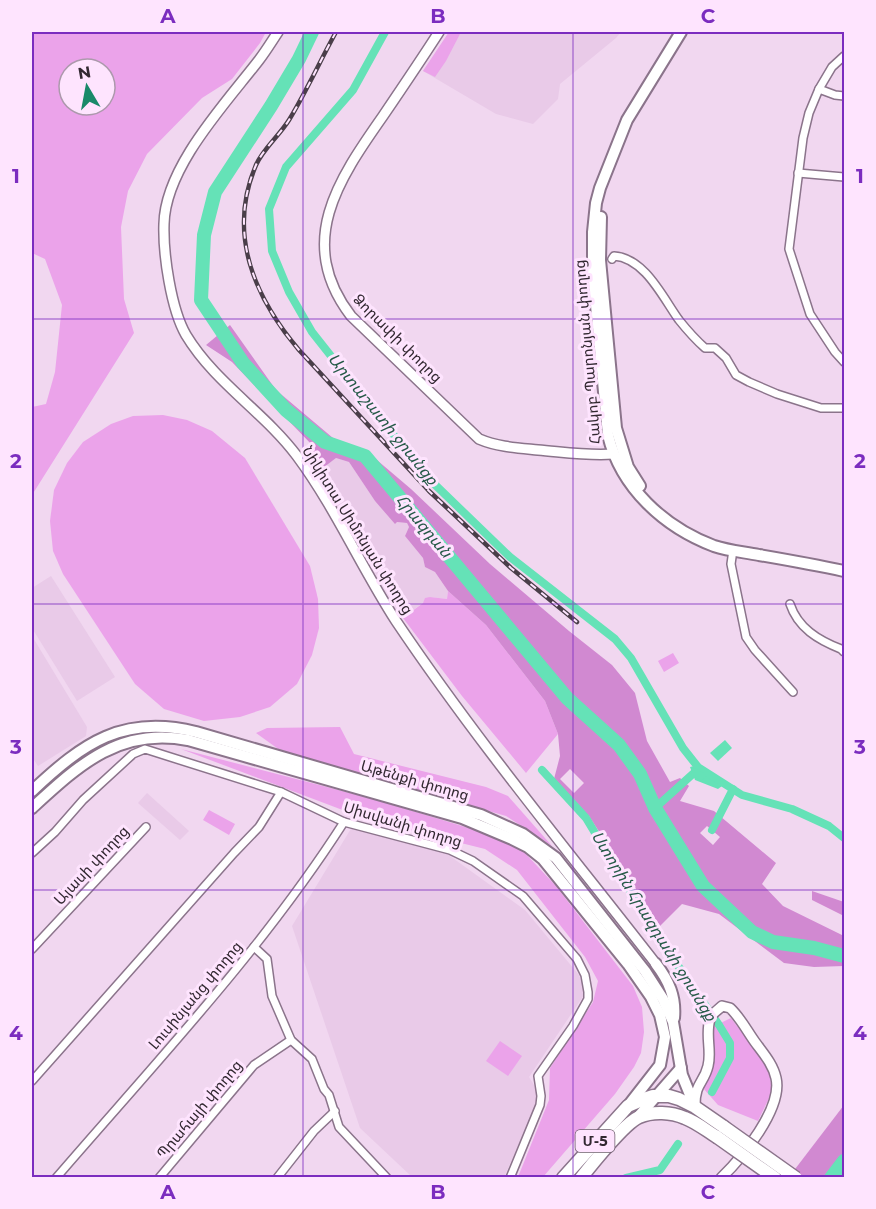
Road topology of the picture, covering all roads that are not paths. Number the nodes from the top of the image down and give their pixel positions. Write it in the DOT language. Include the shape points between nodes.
graph roads {
  1 [pos="278,32"];
  2 [pos="439,32"];
  3 [pos="681,32"];
  4 [pos="689,32"];
  5 [pos="844,56"];
  6 [pos="819,89"];
  7 [pos="844,96"];
  8 [pos="798,173"];
  9 [pos="844,177"];
  10 [pos="612,260"];
  11 [pos="844,362"];
  12 [pos="844,408"];
  13 [pos="613,454"];
  14 [pos="733,550"];
  15 [pos="844,564"];
  16 [pos="844,571"];
  17 [pos="790,604"];
  18 [pos="844,652"];
  19 [pos="793,692"];
  20 [pos="32,791"];
  21 [pos="281,792"];
  22 [pos="32,808"];
  23 [pos="344,822"];
  24 [pos="146,827"];
  25 [pos="32,853"];
  26 [pos="254,947"];
  27 [pos="32,949"];
  28 [pos="656,964"];
  29 [pos="657,990"];
  30 [pos="674,1022"];
  31 [pos="291,1040"];
  32 [pos="660,1065"];
  33 [pos="681,1068"];
  34 [pos="32,1081"];
  35 [pos="668,1083"];
  36 [pos="656,1096"];
  37 [pos="675,1098"];
  38 [pos="628,1106"];
  39 [pos="695,1107"];
  40 [pos="334,1111"];
  41 [pos="638,1117"];
  42 [pos="686,1118"];
  43 [pos="720,1132"];
  44 [pos="56,1178"];
  45 [pos="159,1178"];
  46 [pos="277,1178"];
  47 [pos="387,1178"];
  48 [pos="510,1178"];
  49 [pos="563,1178"];
  50 [pos="581,1178"];
  51 [pos="721,1178"];
  52 [pos="775,1178"];
  53 [pos="796,1178"];
  1 -- 28 [label="street, Նիկիտա Սիմոնյան փողոց" via="194,144 170,197 164,222 166,253 182,326 224,383 296,454 391,612 450,698"];
  2 -- 13 [label="street, Ձորափի փողոց" via="340,181 330,206 325,255 329,280 351,316 479,439 507,447"];
  3 -- 13 [label="main road, Հակոբ Պարոնյան փողոց" via="627,120 596,203 592,232 595,308"];
  4 -- 15 [label="main road, Հակոբ Պարոնյան փողոց" via="621,145 600,220 600,260 620,446 643,490 667,514 691,529 722,541"];
  5 -- 6 [label="street"];
  6 -- 7 [label="street"];
  6 -- 8 [label="street" via="809,113"];
  8 -- 9 [label="street"];
  8 -- 11 [label="street" via="789,249 810,314"];
  10 -- 12 [label="street" via="614,256 627,258 653,280 691,334 705,348 714,348 726,358 736,375 821,408"];
  13 -- 14 [label="main road, Հակոբ Պարոնյան փողոց" via="634,489 662,517 692,536"];
  14 -- 16 [label="main road, Հակոբ Պարոնյան փողոց"];
  14 -- 19 [label="street" via="731,564 746,636"];
  17 -- 18 [label="street" via="793,614 812,635"];
  20 -- 29 [label="main road, Աթենքի փողոց" via="72,756 104,737 139,727 166,726 481,815 532,839 556,858"];
  21 -- 23 [label="street, Սիսվանի փողոց"];
  21 -- 25 [label="street, Սիսվանի փողոց" via="141,749 83,800"];
  21 -- 34 [label="street" via="259,827"];
  22 -- 32 [label="main road, Աթենքի փողոց" via="101,752 137,739 166,737 188,740 490,829 543,858 638,977 660,1015 665,1036"];
  23 -- 26 [label="street, Լուսինյանց փողոց"];
  23 -- 48 [label="street, Սիսվանի փողոց" via="450,850 473,861 523,896 577,959 585,975 588,999 538,1076 540,1105"];
  24 -- 27 [label="street, Այասի փողոց"];
  26 -- 31 [label="street" via="267,959 272,996"];
  26 -- 44 [label="street, Լուսինյանց փողոց"];
  28 -- 29 [label="main road" via="663,985"];
  28 -- 30 [label="main road" via="668,979 675,1007"];
  29 -- 30 [label="main road, Աթենքի փողոց"];
  30 -- 33 [label="main road, Աթենքի փողոց"];
  31 -- 40 [label="street" via="312,1059"];
  31 -- 45 [label="street, Պրահայի փողոց" via="254,1065"];
  32 -- 35 [label="main road"];
  32 -- 38 [label="main road"];
  33 -- 35 [label="main road, Մ-5"];
  33 -- 39 [label="main road, Աթենքի փողոց"];
  35 -- 36 [label="main road, Մ-5"];
  35 -- 37 [label="main road"];
  36 -- 37 [label="highway"];
  36 -- 38 [label="highway"];
  36 -- 41 [label="main road, Մ-5"];
  37 -- 39 [label="highway"];
  37 -- 42 [label="main road"];
  38 -- 49 [label="highway, Մ-5"];
  39 -- 43 [label="highway"];
  39 -- 51 [label="street" via="698,1084 708,1067 710,1017 722,1006 734,1011 771,1066 777,1084 761,1128"];
  40 -- 46 [label="street"];
  40 -- 47 [label="street" via="339,1127"];
  41 -- 42 [label="highway" via="657,1112"];
  41 -- 50 [label="highway, Մ-5"];
  42 -- 43 [label="highway"];
  43 -- 52 [label="highway, bridge"];
  43 -- 53 [label="highway, bridge"];
}
